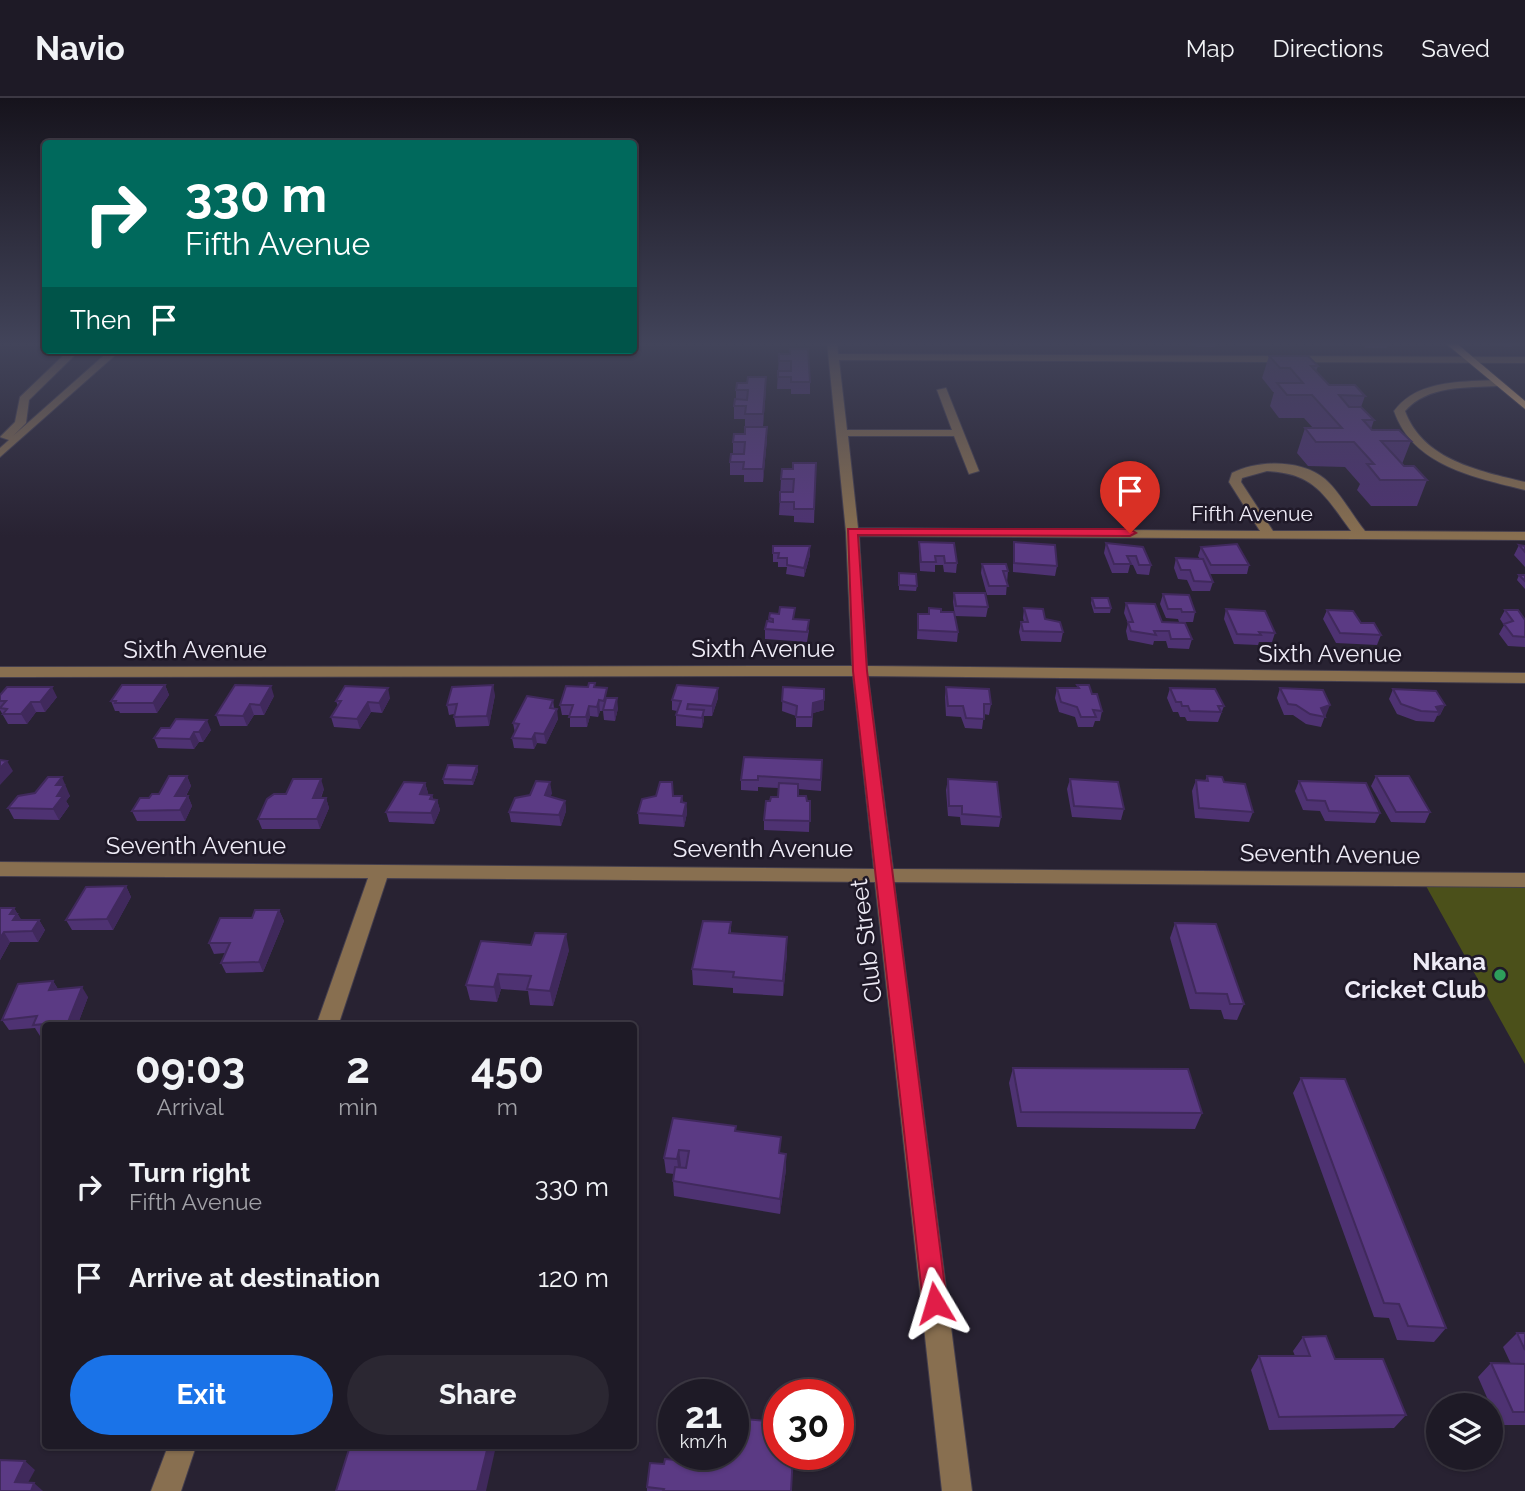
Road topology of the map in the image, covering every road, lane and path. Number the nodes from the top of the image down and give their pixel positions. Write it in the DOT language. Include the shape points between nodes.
graph roads {
  1 [pos="23,407"];
  2 [pos="52,407"];
  3 [pos="839,407"];
  4 [pos="948,407"];
  5 [pos="1402,407"];
  6 [pos="841,433"];
  7 [pos="958,433"];
  8 [pos="0,442"];
  9 [pos="0,454"];
  10 [pos="973,471"];
  11 [pos="1525,486"];
  12 [pos="852,532"];
  13 [pos="1269,534"];
  14 [pos="1360,534"];
  15 [pos="1525,536"];
  16 [pos="860,671"];
  17 [pos="0,672"];
  18 [pos="1525,678"];
  19 [pos="0,869"];
  20 [pos="380,870"];
  21 [pos="884,874"];
  22 [pos="1525,880"];
  23 [pos="328,1022"];
  24 [pos="181,1449"];
  25 [pos="166,1491"];
  26 [pos="957,1491"];
  1 -- 8 [label="street" via="20,423"];
  2 -- 9 [label="street"];
  3 -- 6 [label="street, Club Street"];
  4 -- 7 [label="street"];
  5 -- 11 [label="street" via="1402,423 1422,447"];
  6 -- 7 [label="street"];
  6 -- 12 [label="street, Club Street"];
  7 -- 10 [label="street"];
  12 -- 13 [label="street, Fifth Avenue"];
  12 -- 16 [label="street, Club Street"];
  13 -- 14 [label="street, Fifth Avenue"];
  13 -- 14 [label="street" via="1235,482 1242,472 1279,469 1313,477"];
  14 -- 15 [label="street, Fifth Avenue"];
  16 -- 17 [label="street, Sixth Avenue"];
  16 -- 18 [label="street, Sixth Avenue"];
  16 -- 21 [label="street, Club Street"];
  19 -- 20 [label="street, Seventh Avenue"];
  20 -- 21 [label="street, Seventh Avenue"];
  20 -- 23 [label="street"];
  21 -- 22 [label="street, Seventh Avenue"];
  21 -- 26 [label="street, Club Street"];
  24 -- 25 [label="street"];
}
